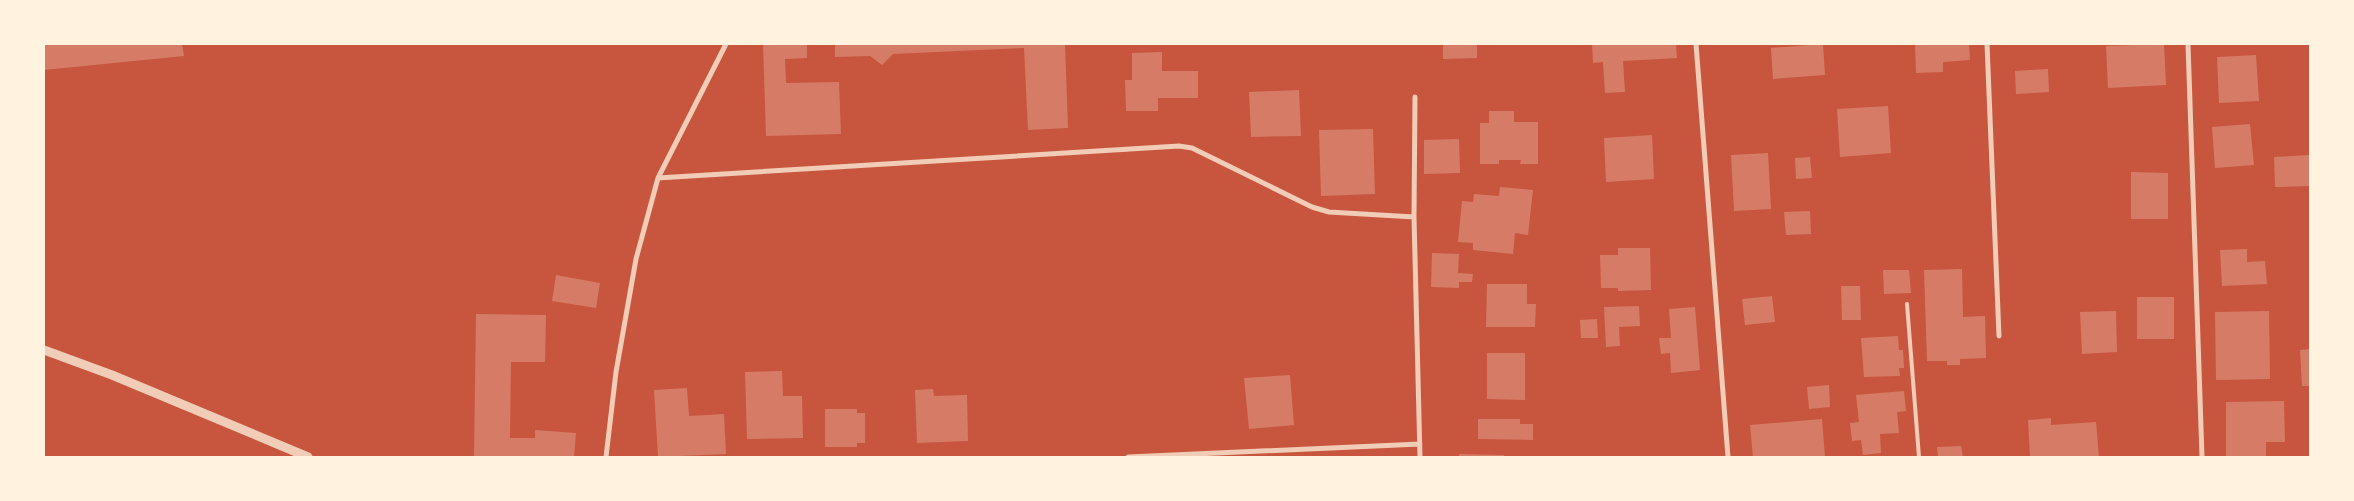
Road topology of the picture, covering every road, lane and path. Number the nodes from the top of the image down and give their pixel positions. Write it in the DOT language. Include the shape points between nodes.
graph roads {
  1 [pos="726,44"];
  2 [pos="1696,44"];
  3 [pos="1987,44"];
  4 [pos="2188,44"];
  5 [pos="1415,97"];
  6 [pos="658,178"];
  7 [pos="1414,217"];
  8 [pos="1907,304"];
  9 [pos="1999,336"];
  10 [pos="44,350"];
  11 [pos="1420,444"];
  12 [pos="308,457"];
  13 [pos="606,457"];
  14 [pos="1128,457"];
  15 [pos="1420,457"];
  16 [pos="1728,457"];
  17 [pos="1919,457"];
  18 [pos="2202,457"];
  1 -- 6 [label="street"];
  2 -- 16 [label="street"];
  3 -- 9 [label="street"];
  4 -- 18 [label="street"];
  5 -- 7 [label="street"];
  6 -- 7 [label="street" via="1179,146 1192,148 1312,207 1330,212"];
  6 -- 13 [label="street" via="636,259 616,372"];
  7 -- 11 [label="street"];
  8 -- 17 [label="lane"];
  10 -- 12 [label="street"];
  11 -- 14 [label="street"];
  11 -- 15 [label="street"];
}
